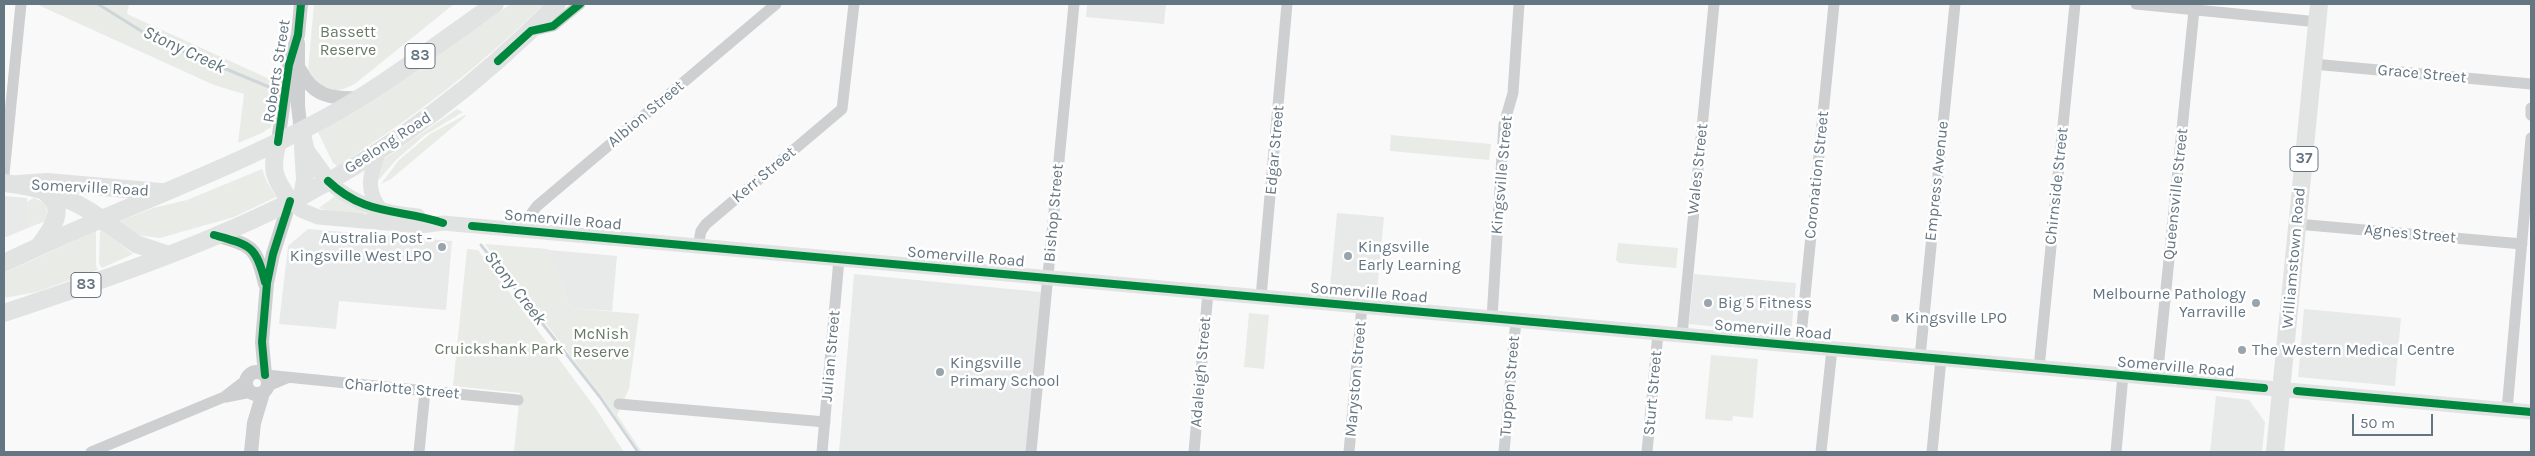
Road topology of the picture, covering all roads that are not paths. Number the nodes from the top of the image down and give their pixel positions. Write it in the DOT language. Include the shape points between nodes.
graph roads {
  1 [pos="21,4"];
  2 [pos="301,4"];
  3 [pos="495,4"];
  4 [pos="557,4"];
  5 [pos="580,4"];
  6 [pos="776,4"];
  7 [pos="854,4"];
  8 [pos="1074,4"];
  9 [pos="1286,4"];
  10 [pos="1519,4"];
  11 [pos="1714,4"];
  12 [pos="1834,4"];
  13 [pos="1955,4"];
  14 [pos="2075,4"];
  15 [pos="2136,4"];
  16 [pos="2319,4"];
  17 [pos="2192,8"];
  18 [pos="2318,22"];
  19 [pos="531,31"];
  20 [pos="298,35"];
  21 [pos="2313,64"];
  22 [pos="300,70"];
  23 [pos="2531,84"];
  24 [pos="359,98"];
  25 [pos="2531,108"];
  26 [pos="2531,115"];
  27 [pos="302,137"];
  28 [pos="2531,138"];
  29 [pos="278,142"];
  30 [pos="380,150"];
  31 [pos="8,181"];
  32 [pos="328,181"];
  33 [pos="161,192"];
  34 [pos="46,193"];
  35 [pos="296,198"];
  36 [pos="382,211"];
  37 [pos="2528,215"];
  38 [pos="100,218"];
  39 [pos="443,223"];
  40 [pos="2297,224"];
  41 [pos="526,231"];
  42 [pos="214,235"];
  43 [pos="2522,244"];
  44 [pos="40,246"];
  45 [pos="698,246"];
  46 [pos="166,254"];
  47 [pos="839,259"];
  48 [pos="8,260"];
  49 [pos="1048,278"];
  50 [pos="267,290"];
  51 [pos="1208,292"];
  52 [pos="1260,297"];
  53 [pos="1362,306"];
  54 [pos="4,313"];
  55 [pos="1492,318"];
  56 [pos="1516,320"];
  57 [pos="1658,333"];
  58 [pos="1682,335"];
  59 [pos="1800,346"];
  60 [pos="1832,349"];
  61 [pos="1920,357"];
  62 [pos="1940,359"];
  63 [pos="2039,368"];
  64 [pos="2123,375"];
  65 [pos="2157,379"];
  66 [pos="258,384"];
  67 [pos="2282,390"];
  68 [pos="425,391"];
  69 [pos="518,400"];
  70 [pos="619,404"];
  71 [pos="2507,410"];
  72 [pos="2531,412"];
  73 [pos="825,422"];
  74 [pos="91,452"];
  75 [pos="251,452"];
  76 [pos="419,452"];
  77 [pos="822,452"];
  78 [pos="1032,452"];
  79 [pos="1194,452"];
  80 [pos="1349,452"];
  81 [pos="1504,452"];
  82 [pos="1647,452"];
  83 [pos="1821,452"];
  84 [pos="1932,452"];
  85 [pos="2116,452"];
  86 [pos="2275,452"];
  1 -- 31 [label="street"];
  2 -- 20 [label="street, Roberts Street"];
  3 -- 24 [label="main road, 83"];
  4 -- 19 [label="main road, Geelong Road / 83"];
  5 -- 19 [label="street, Geelong Road" via="553,26"];
  6 -- 41 [label="street, Albion Street" via="537,206 528,218"];
  7 -- 45 [label="street, Kerr Street" via="845,102 841,111 706,224"];
  8 -- 49 [label="street, Bishop Street"];
  9 -- 52 [label="street, Edgar Street"];
  10 -- 55 [label="street, Kingsville Street" via="1513,93 1504,124"];
  11 -- 58 [label="street, Wales Street"];
  12 -- 59 [label="street, Coronation Street"];
  13 -- 61 [label="street, Empress Avenue"];
  14 -- 63 [label="street, Chirnside Street"];
  15 -- 17 [label="street"];
  16 -- 18 [label="main road, Williamstown Road / 37"];
  17 -- 18 [label="street"];
  17 -- 65 [label="street, Queensville Street"];
  18 -- 21 [label="main road, Williamstown Road / 37"];
  19 -- 30 [label="main road, Geelong Road / 83" via="479,79"];
  20 -- 22 [label="street, Roberts Street"];
  20 -- 29 [label="street, Roberts Street" via="289,65"];
  21 -- 23 [label="street, Grace Street"];
  21 -- 40 [label="main road, Williamstown Road / 37"];
  22 -- 24 [label="street" via="310,86 323,96"];
  22 -- 27 [label="street, Roberts Street" via="298,106"];
  24 -- 27 [label="main road, 83"];
  25 -- 26 [label="street"];
  27 -- 29 [label="main road, 83"];
  27 -- 32 [label="main road" via="308,155"];
  27 -- 35 [label="main road" via="304,180"];
  28 -- 37 [label="street"];
  29 -- 33 [label="main road, 83"];
  29 -- 35 [label="main road" via="274,173"];
  30 -- 32 [label="main road, Geelong Road / 83"];
  30 -- 36 [label="main road" via="370,172 370,184"];
  31 -- 33 [label="main road, Somerville Road"];
  31 -- 34 [label="main road, Somerville Road"];
  32 -- 35 [label="main road, Geelong Road / 83"];
  32 -- 36 [label="main road, Somerville Road" via="352,199"];
  33 -- 38 [label="main road, 83"];
  34 -- 38 [label="main road, Somerville Road" via="75,202"];
  34 -- 44 [label="main road" via="54,201 57,216"];
  35 -- 39 [label="main road, Somerville Road" via="304,212 318,217 420,226"];
  35 -- 42 [label="main road, Geelong Road / 83"];
  35 -- 50 [label="street" via="273,254"];
  36 -- 39 [label="main road, Somerville Road"];
  37 -- 43 [label="street"];
  38 -- 44 [label="main road, 83"];
  38 -- 46 [label="main road, Somerville Road" via="136,244"];
  39 -- 41 [label="main road, Somerville Road"];
  40 -- 43 [label="street, Agnes Street"];
  40 -- 67 [label="main road, Williamstown Road / 37"];
  41 -- 45 [label="main road, Somerville Road"];
  42 -- 46 [label="main road, Geelong Road / 83"];
  42 -- 50 [label="street" via="252,250 260,263"];
  43 -- 71 [label="street"];
  44 -- 48 [label="main road, 83"];
  45 -- 47 [label="main road, Somerville Road"];
  46 -- 54 [label="main road, Geelong Road / 83"];
  47 -- 49 [label="main road, Somerville Road"];
  47 -- 73 [label="street, Julian Street"];
  49 -- 51 [label="main road, Somerville Road"];
  49 -- 78 [label="street, Bishop Street"];
  50 -- 66 [label="street"];
  51 -- 52 [label="main road, Somerville Road"];
  51 -- 79 [label="street, Adaleigh Street"];
  52 -- 53 [label="main road, Somerville Road"];
  53 -- 55 [label="main road, Somerville Road"];
  53 -- 80 [label="street, Maryston Street"];
  55 -- 56 [label="main road, Somerville Road"];
  56 -- 57 [label="main road, Somerville Road"];
  56 -- 81 [label="street, Tuppen Street"];
  57 -- 58 [label="main road, Somerville Road"];
  57 -- 82 [label="street, Sturt Street"];
  58 -- 59 [label="main road, Somerville Road"];
  59 -- 60 [label="main road, Somerville Road"];
  60 -- 61 [label="main road, Somerville Road"];
  60 -- 83 [label="street"];
  61 -- 62 [label="main road, Somerville Road"];
  62 -- 63 [label="main road, Somerville Road"];
  62 -- 84 [label="street"];
  63 -- 64 [label="main road, Somerville Road"];
  64 -- 65 [label="main road, Somerville Road"];
  64 -- 85 [label="street"];
  65 -- 67 [label="main road, Somerville Road"];
  66 -- 68 [label="street, Charlotte Street" via="287,378"];
  66 -- 74 [label="street, Charlotte Street"];
  66 -- 75 [label="street"];
  67 -- 71 [label="main road, Somerville Road"];
  67 -- 86 [label="main road, Williamstown Road / 37"];
  68 -- 69 [label="street, Charlotte Street"];
  68 -- 76 [label="street"];
  70 -- 73 [label="street"];
  71 -- 72 [label="main road, Somerville Road"];
  73 -- 77 [label="street, Julian Street"];
}
